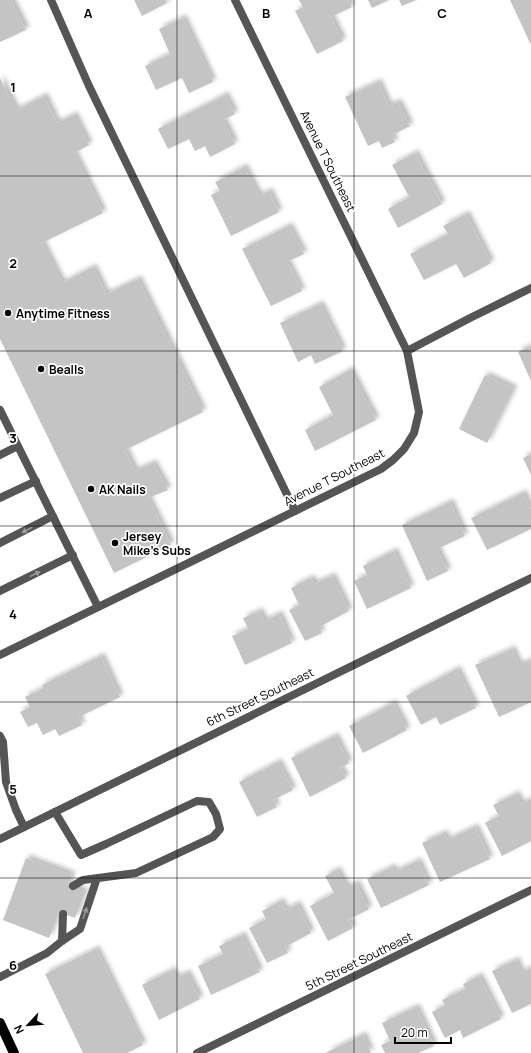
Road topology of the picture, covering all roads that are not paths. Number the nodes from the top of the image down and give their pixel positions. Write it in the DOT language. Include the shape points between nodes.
graph roads {
  1 [pos="51,0"];
  2 [pos="235,0"];
  3 [pos="531,288"];
  4 [pos="407,350"];
  5 [pos="0,410"];
  6 [pos="18,446"];
  7 [pos="0,454"];
  8 [pos="36,481"];
  9 [pos="0,498"];
  10 [pos="295,511"];
  11 [pos="53,516"];
  12 [pos="0,543"];
  13 [pos="72,556"];
  14 [pos="531,578"];
  15 [pos="0,591"];
  16 [pos="98,607"];
  17 [pos="0,655"];
  18 [pos="0,736"];
  19 [pos="55,812"];
  20 [pos="24,827"];
  21 [pos="0,839"];
  22 [pos="97,878"];
  23 [pos="73,886"];
  24 [pos="531,890"];
  25 [pos="63,914"];
  26 [pos="62,941"];
  27 [pos="0,977"];
  28 [pos="0,1023"];
  29 [pos="14,1053"];
  30 [pos="197,1053"];
  1 -- 10 [label="street" via="89,86"];
  2 -- 4 [label="street, Avenue T Southeast"];
  3 -- 4 [label="street"];
  4 -- 10 [label="street, Avenue T Southeast" via="419,412 414,434 404,449 381,469"];
  5 -- 6 [label="street"];
  6 -- 7 [label="street"];
  6 -- 8 [label="street"];
  8 -- 9 [label="street"];
  8 -- 11 [label="street"];
  10 -- 16 [label="street, Avenue T Southeast"];
  11 -- 12 [label="street, one-way"];
  11 -- 13 [label="street"];
  15 -- 13 [label="street, one-way"];
  13 -- 16 [label="street"];
  14 -- 19 [label="street, 6th Street Southeast"];
  16 -- 17 [label="street, Avenue T Southeast"];
  18 -- 20 [label="street" via="3,742 6,782"];
  19 -- 20 [label="street, 6th Street Southeast"];
  19 -- 22 [label="street" via="81,855 197,801 209,802 220,829 213,838 136,873"];
  20 -- 21 [label="street, 6th Street Southeast"];
  22 -- 23 [label="street" via="82,880"];
  26 -- 22 [label="street, one-way" via="80,929"];
  24 -- 30 [label="street, 5th Street Southeast"];
  25 -- 26 [label="street"];
  26 -- 27 [label="street" via="47,953"];
  28 -- 29 [label="main road"];
}
